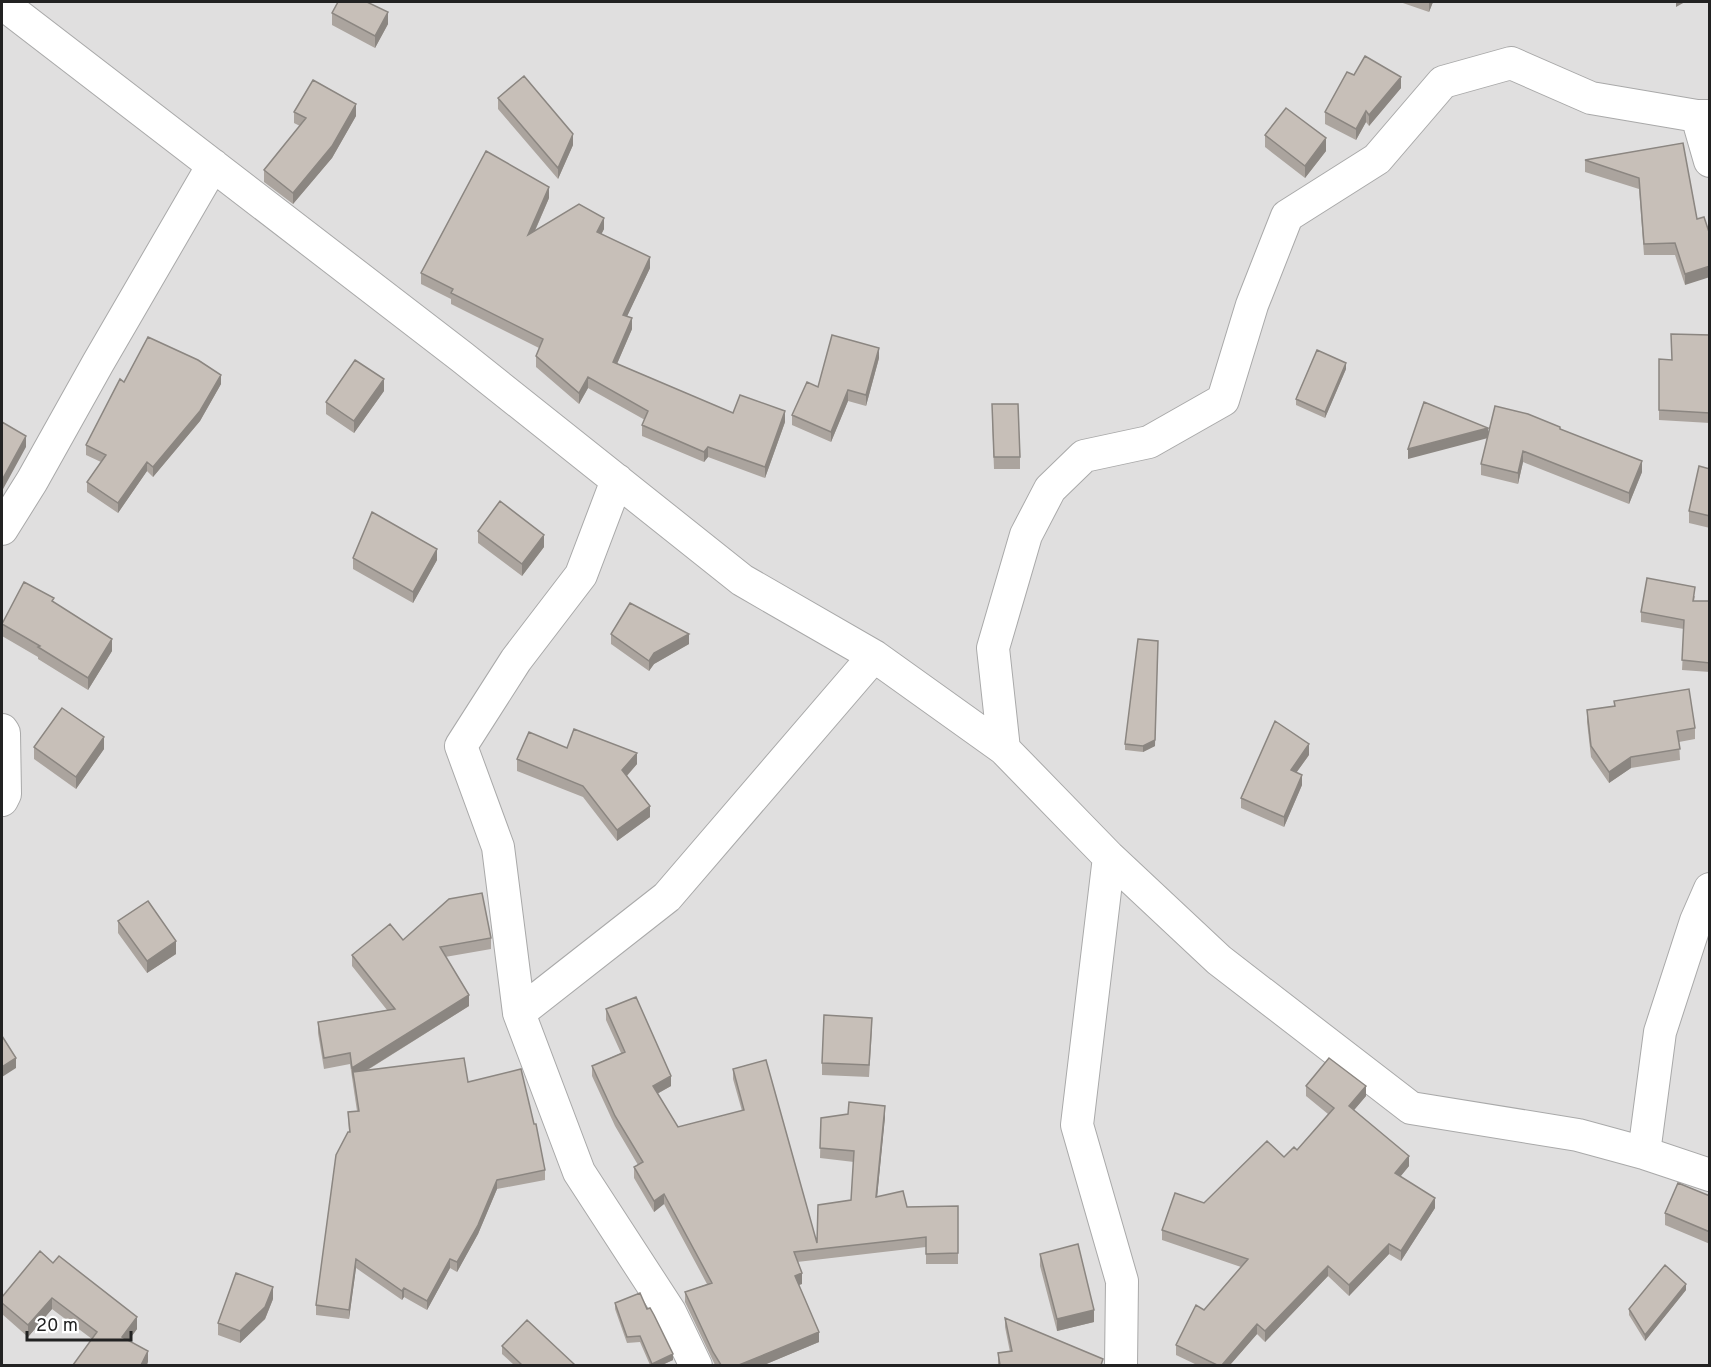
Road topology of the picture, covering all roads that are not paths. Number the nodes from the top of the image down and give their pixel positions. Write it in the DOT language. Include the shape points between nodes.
graph roads {
  1 [pos="2,3"];
  2 [pos="1703,116"];
  3 [pos="1710,161"];
  4 [pos="213,165"];
  5 [pos="617,480"];
  6 [pos="2,529"];
  7 [pos="874,656"];
  8 [pos="2,730"];
  9 [pos="1005,749"];
  10 [pos="2,800"];
  11 [pos="1109,857"];
  12 [pos="1710,889"];
  13 [pos="519,1013"];
  14 [pos="1644,1153"];
  15 [pos="1710,1175"];
  16 [pos="696,1365"];
  17 [pos="1121,1365"];
  1 -- 4 [label="street"];
  2 -- 3 [label="street"];
  2 -- 9 [label="street" via="1591,98 1511,63 1443,82 1377,159 1287,216 1252,306 1223,400 1149,442 1084,456 1045,498 1026,535 993,648"];
  4 -- 5 [label="street"];
  4 -- 6 [label="street"];
  5 -- 7 [label="street" via="742,580"];
  5 -- 13 [label="street" via="581,575 516,660 461,746 498,847"];
  7 -- 9 [label="street"];
  7 -- 13 [label="street" via="667,897"];
  8 -- 10 [label="street"];
  9 -- 11 [label="street"];
  11 -- 14 [label="street" via="1219,960 1411,1108 1578,1136"];
  11 -- 17 [label="street" via="1077,1125 1122,1281"];
  12 -- 14 [label="street" via="1660,1032"];
  13 -- 16 [label="street" via="579,1172 670,1312"];
  14 -- 15 [label="street"];
}
